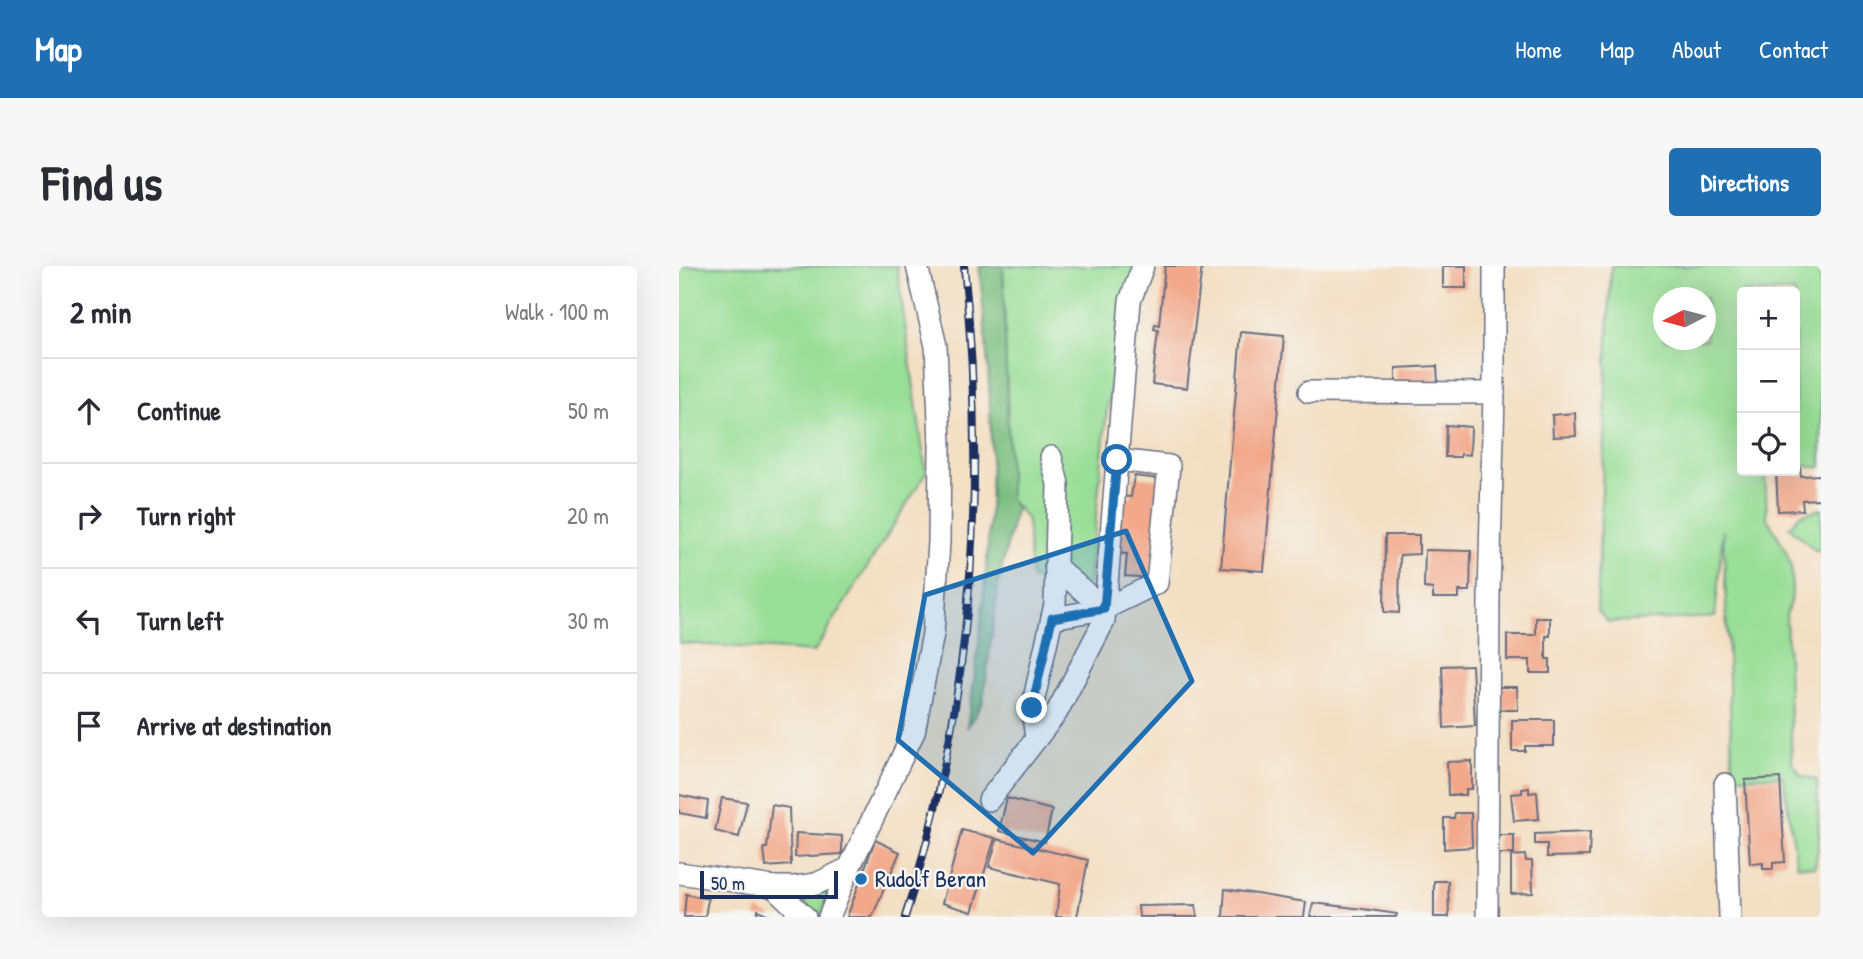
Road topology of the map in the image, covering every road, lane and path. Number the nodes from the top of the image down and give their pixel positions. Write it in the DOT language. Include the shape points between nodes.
graph roads {
  1 [pos="917,266"];
  2 [pos="1143,266"];
  3 [pos="1493,266"];
  4 [pos="1309,391"];
  5 [pos="1494,393"];
  6 [pos="1051,457"];
  7 [pos="1117,460"];
  8 [pos="1055,566"];
  9 [pos="1104,609"];
  10 [pos="1052,618"];
  11 [pos="1036,739"];
  12 [pos="1724,784"];
  13 [pos="989,800"];
  14 [pos="849,868"];
  15 [pos="679,873"];
  16 [pos="774,887"];
  17 [pos="805,917"];
  18 [pos="829,917"];
  19 [pos="1486,917"];
  20 [pos="1730,917"];
  1 -- 14 [label="street" via="936,346 939,542 933,634 914,732"];
  2 -- 7 [label="street" via="1130,301"];
  3 -- 5 [label="street"];
  4 -- 5 [label="street"];
  5 -- 19 [label="street"];
  6 -- 8 [label="street" via="1058,484"];
  7 -- 9 [label="street"];
  7 -- 9 [label="street" via="1169,466 1157,583"];
  8 -- 9 [label="street"];
  8 -- 10 [label="street"];
  9 -- 10 [label="street"];
  9 -- 11 [label="street" via="1104,621 1057,712"];
  10 -- 11 [label="street" via="1032,708"];
  11 -- 13 [label="street"];
  12 -- 20 [label="street"];
  14 -- 16 [label="street" via="816,884"];
  14 -- 18 [label="street"];
  15 -- 16 [label="street"];
  16 -- 17 [label="street"];
}
